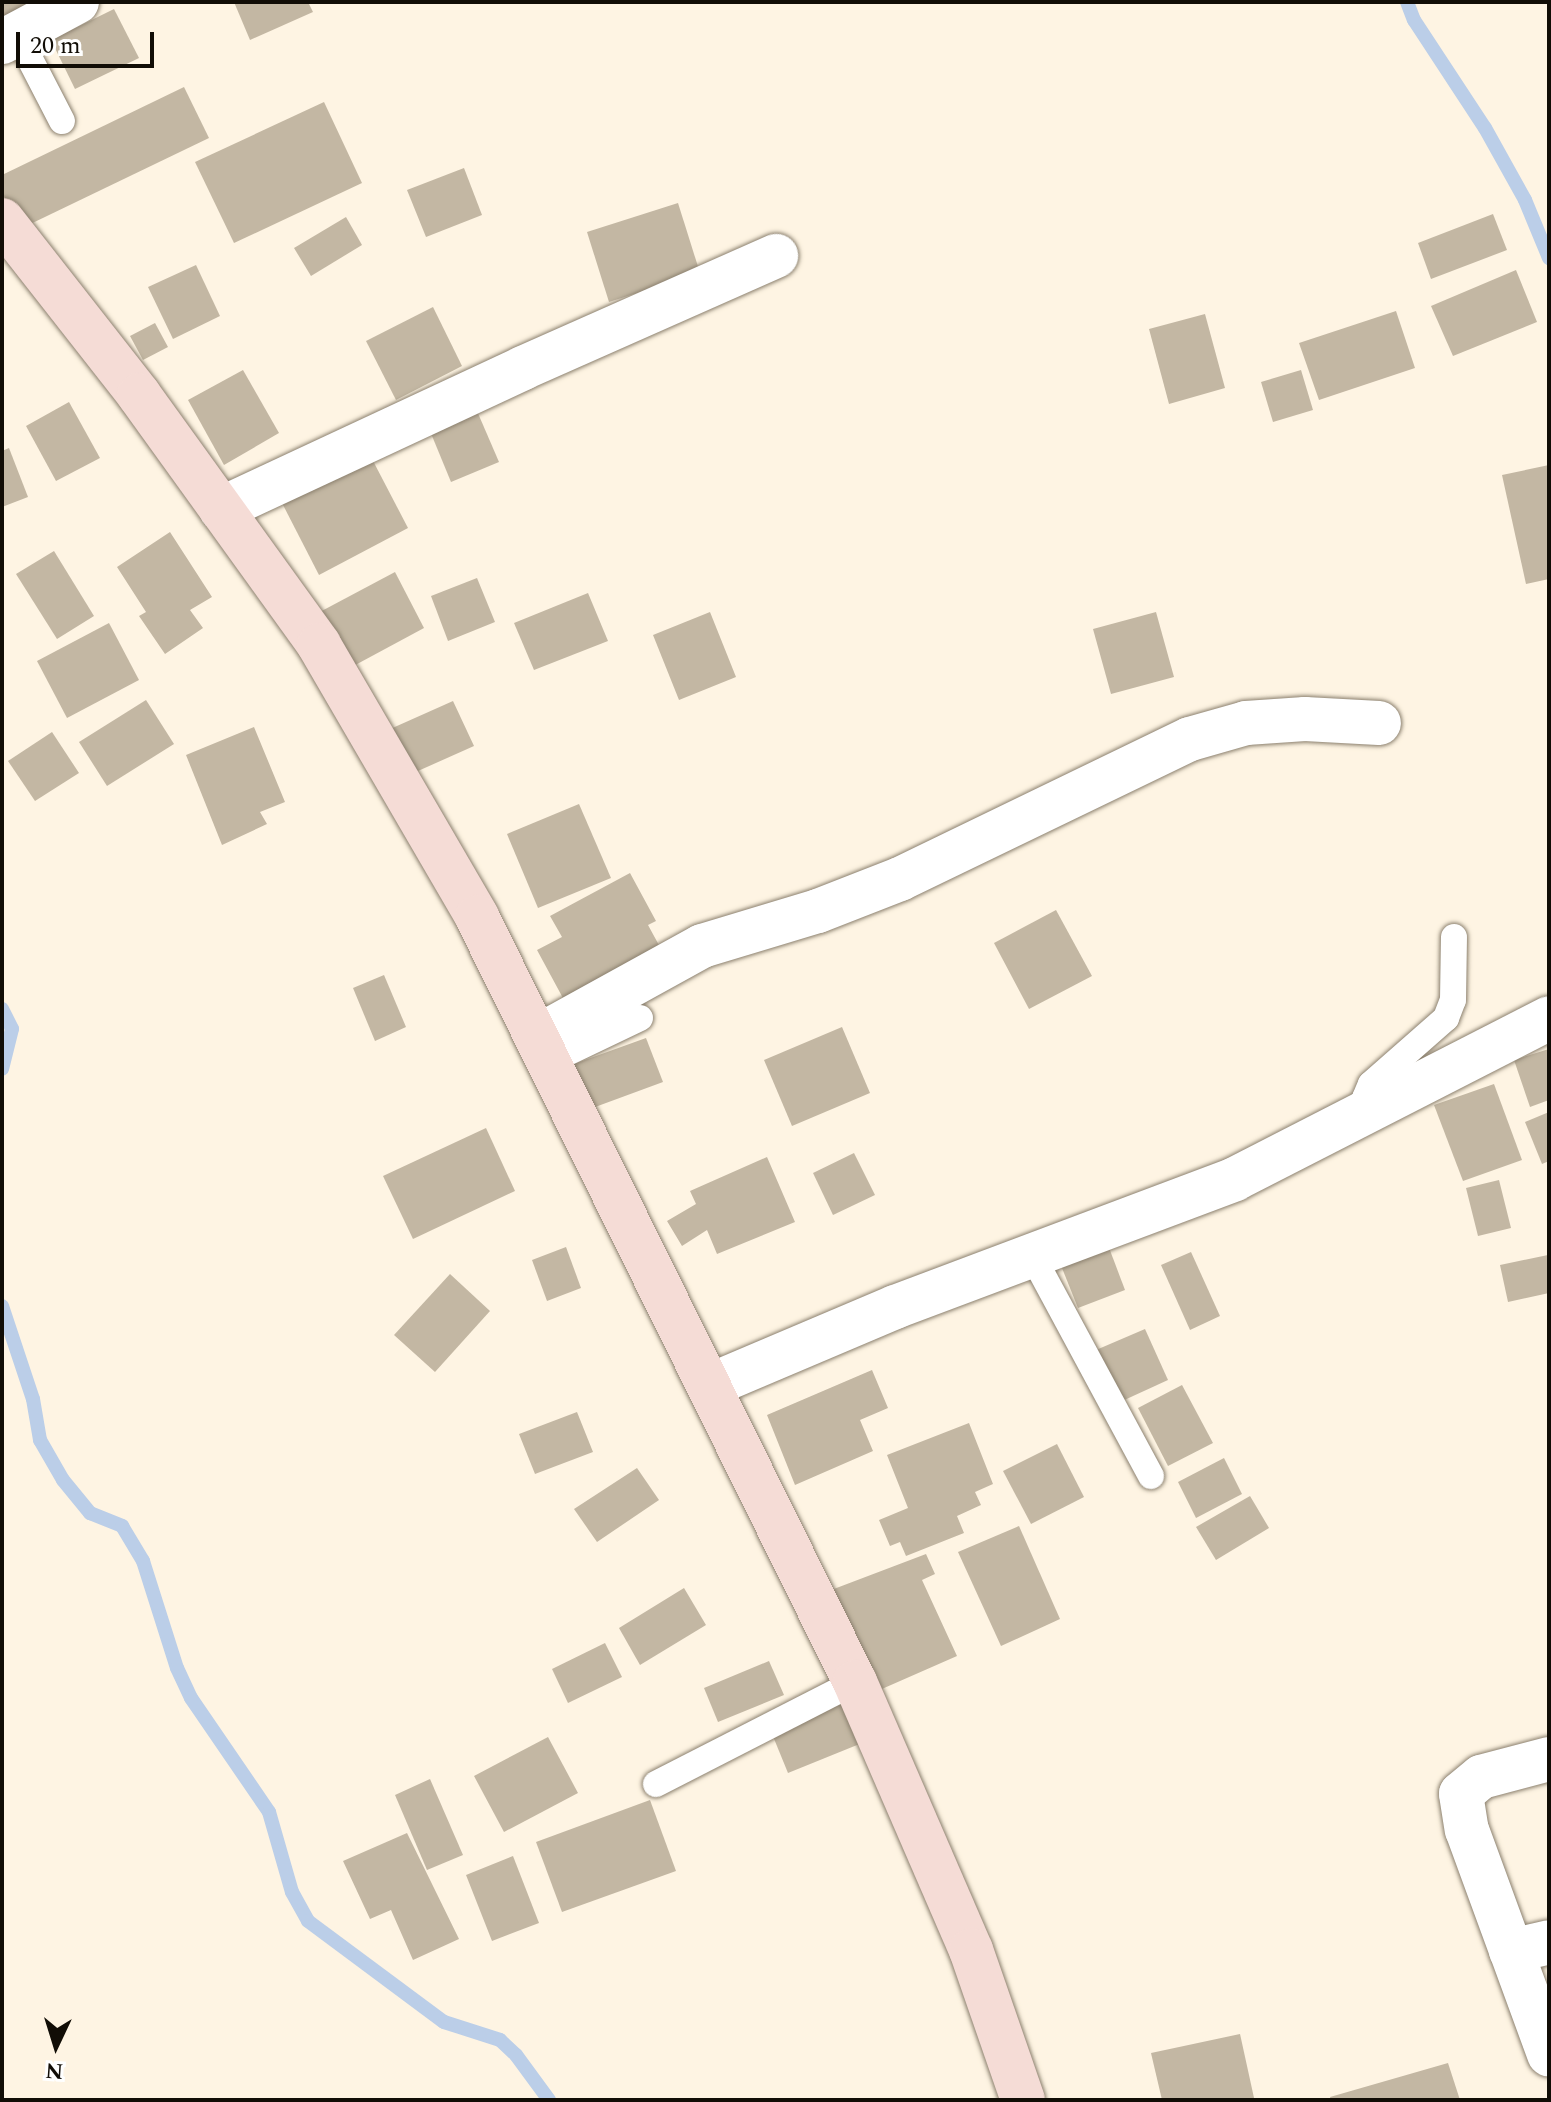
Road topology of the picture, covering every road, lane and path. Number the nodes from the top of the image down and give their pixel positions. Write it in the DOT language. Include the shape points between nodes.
graph roads {
  1 [pos="77,2"];
  2 [pos="9,38"];
  3 [pos="62,121"];
  4 [pos="2,220"];
  5 [pos="776,256"];
  6 [pos="221,509"];
  7 [pos="1379,723"];
  8 [pos="1454,937"];
  9 [pos="640,1018"];
  10 [pos="1549,1018"];
  11 [pos="542,1050"];
  12 [pos="1364,1114"];
  13 [pos="1032,1255"];
  14 [pos="709,1386"];
  15 [pos="1151,1476"];
  16 [pos="855,1682"];
  17 [pos="1549,1759"];
  18 [pos="656,1784"];
  19 [pos="1530,1947"];
  20 [pos="1549,2054"];
  21 [pos="1023,2100"];
  1 -- 2 [label="street"];
  2 -- 3 [label="lane"];
  4 -- 6 [label="street"];
  5 -- 6 [label="street"];
  6 -- 11 [label="street" via="319,645 477,917"];
  7 -- 11 [label="street" via="1246,723 1190,739 900,879 818,911 702,946"];
  8 -- 12 [label="lane" via="1453,1000 1446,1018 1371,1084"];
  9 -- 11 [label="lane"];
  10 -- 12 [label="street"];
  11 -- 14 [label="street"];
  12 -- 13 [label="street" via="1235,1179"];
  13 -- 14 [label="street"];
  13 -- 15 [label="lane"];
  14 -- 16 [label="street"];
  16 -- 18 [label="lane"];
  16 -- 21 [label="street" via="971,1950"];
  17 -- 19 [label="street" via="1481,1777 1461,1794 1467,1830"];
  19 -- 20 [label="street"];
}
